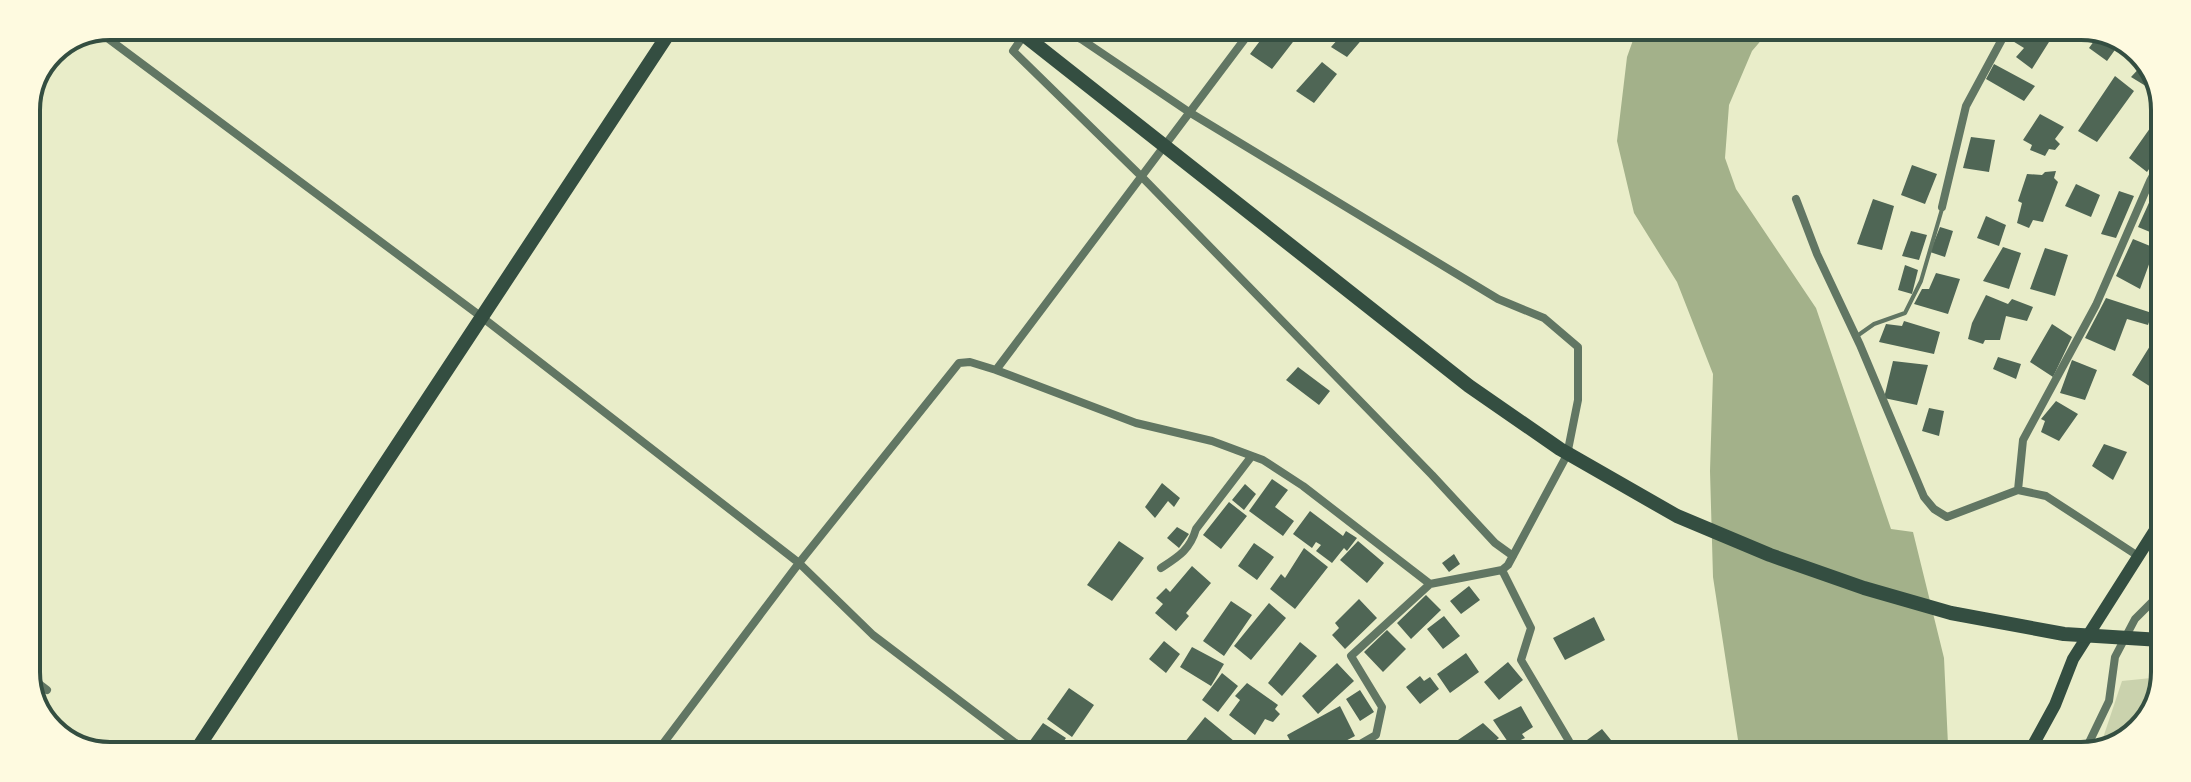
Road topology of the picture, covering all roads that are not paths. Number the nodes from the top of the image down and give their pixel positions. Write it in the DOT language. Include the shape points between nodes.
graph roads {
  1 [pos="110,40"];
  2 [pos="665,40"];
  3 [pos="1018,40"];
  4 [pos="1034,40"];
  5 [pos="1082,40"];
  6 [pos="1244,40"];
  7 [pos="1999,40"];
  8 [pos="1189,112"];
  9 [pos="1141,176"];
  10 [pos="2151,179"];
  11 [pos="1796,199"];
  12 [pos="1942,207"];
  13 [pos="483,318"];
  14 [pos="1857,336"];
  15 [pos="996,370"];
  16 [pos="1251,457"];
  17 [pos="2018,490"];
  18 [pos="2151,535"];
  19 [pos="2148,539"];
  20 [pos="2151,541"];
  21 [pos="1513,556"];
  22 [pos="2138,556"];
  23 [pos="799,563"];
  24 [pos="1161,568"];
  25 [pos="1502,570"];
  26 [pos="1430,584"];
  27 [pos="2151,603"];
  28 [pos="2151,639"];
  29 [pos="41,686"];
  30 [pos="47,690"];
  31 [pos="2090,741"];
  32 [pos="202,742"];
  33 [pos="664,742"];
  34 [pos="1014,742"];
  35 [pos="1364,742"];
  36 [pos="1569,742"];
  37 [pos="2035,742"];
  1 -- 13 [label="street"];
  2 -- 13 [label="main road"];
  3 -- 9 [label="street" via="1013,51"];
  4 -- 28 [label="main road" via="1469,386 1560,449 1677,516 1770,555 1951,613 2064,634"];
  5 -- 8 [label="street"];
  6 -- 8 [label="street"];
  7 -- 12 [label="street" via="1966,106"];
  8 -- 9 [label="street"];
  8 -- 21 [label="street" via="1498,299 1544,318 1578,347 1578,400 1567,455"];
  9 -- 15 [label="street"];
  9 -- 21 [label="street"];
  10 -- 17 [label="street" via="2096,305 2023,440"];
  11 -- 14 [label="street"];
  12 -- 14 [label="lane" via="1921,281 1905,313"];
  13 -- 23 [label="street"];
  13 -- 32 [label="main road"];
  14 -- 17 [label="street" via="1924,497 1934,509 1947,517"];
  15 -- 16 [label="street" via="1136,423 1212,441"];
  15 -- 23 [label="street" via="959,363"];
  16 -- 24 [label="street" via="1196,529 1192,542"];
  16 -- 26 [label="street" via="1303,486"];
  17 -- 22 [label="street" via="2046,496"];
  18 -- 19 [label="main road"];
  19 -- 20 [label="street"];
  19 -- 22 [label="main road"];
  21 -- 25 [label="street"];
  22 -- 37 [label="main road" via="2073,659"];
  23 -- 33 [label="street"];
  23 -- 34 [label="street" via="873,635"];
  25 -- 26 [label="street"];
  25 -- 36 [label="street" via="1531,628 1521,660"];
  26 -- 35 [label="street" via="1351,656 1382,707 1376,735"];
  27 -- 31 [label="street" via="2135,619 2115,657 2109,701"];
  29 -- 30 [label="street"];
}
